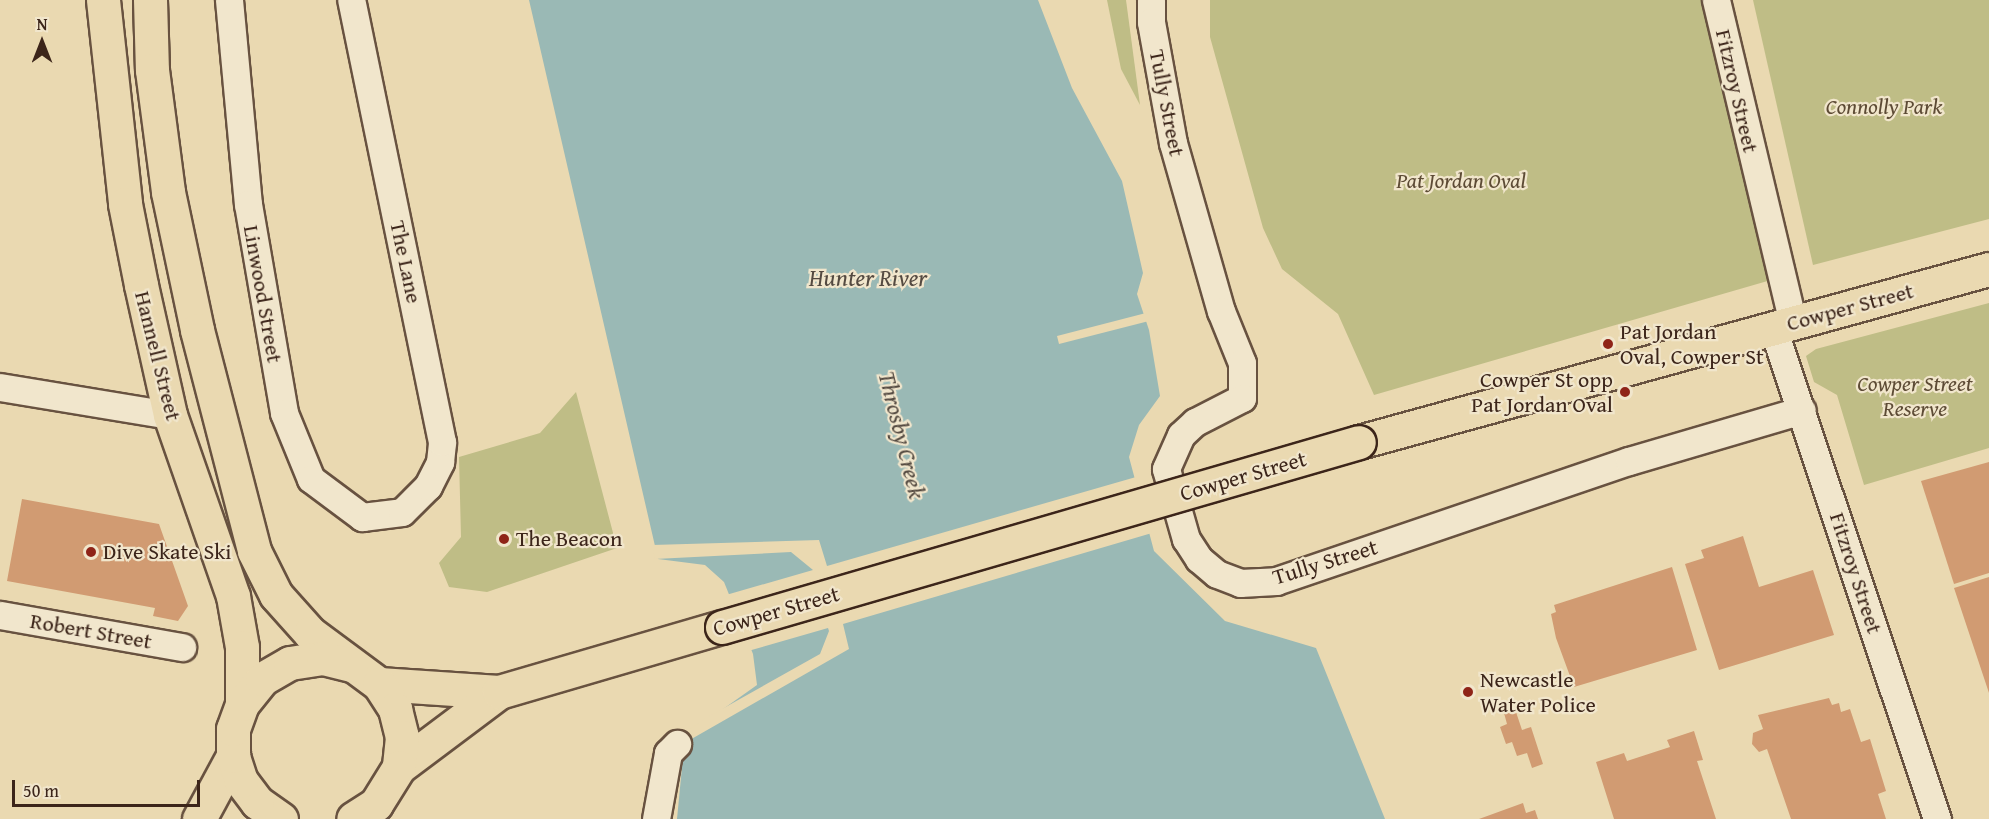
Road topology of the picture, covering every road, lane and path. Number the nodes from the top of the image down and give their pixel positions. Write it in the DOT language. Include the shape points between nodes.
graph roads {
  1 [pos="103,0"];
  2 [pos="150,0"];
  3 [pos="229,0"];
  4 [pos="351,0"];
  5 [pos="1151,0"];
  6 [pos="1716,0"];
  7 [pos="1989,269"];
  8 [pos="1783,326"];
  9 [pos="0,387"];
  10 [pos="1802,410"];
  11 [pos="170,415"];
  12 [pos="402,512"];
  13 [pos="0,615"];
  14 [pos="183,647"];
  15 [pos="367,675"];
  16 [pos="499,692"];
  17 [pos="242,705"];
  18 [pos="677,744"];
  19 [pos="233,756"];
  20 [pos="396,773"];
  21 [pos="278,818"];
  22 [pos="199,819"];
  23 [pos="353,819"];
  24 [pos="390,819"];
  25 [pos="656,819"];
  26 [pos="1937,819"];
  1 -- 11 [label="main road, Hannell Street" via="125,204"];
  2 -- 15 [label="main road, Hannell Street" via="152,70 168,192 240,506 254,551 276,595 310,633"];
  3 -- 12 [label="street, Linwood Street" via="248,204 284,413 311,478 362,517"];
  4 -- 12 [label="street, The Lane" via="442,442 440,462 428,486"];
  5 -- 10 [label="street, Tully Street" via="1151,22 1173,143 1221,311 1242,363 1242,398 1195,422 1181,435 1166,469 1186,539 1199,559 1217,574 1240,583 1276,581 1629,461"];
  6 -- 8 [label="street, Fitzroy Street"];
  7 -- 8 [label="main road, Cowper Street"];
  8 -- 10 [label="street, Fitzroy Street"];
  8 -- 16 [label="main road, Cowper Street, bridge" via="1359,442"];
  9 -- 11 [label="street"];
  10 -- 26 [label="street, Fitzroy Street"];
  11 -- 17 [label="main road, Hannell Street" via="233,596 242,647"];
  13 -- 14 [label="street, Robert Street"];
  15 -- 16 [label="main road, Cowper Street"];
  15 -- 17 [label="main road, Cowper Street" via="323,658 290,663 262,679"];
  15 -- 20 [label="main road" via="398,718 402,737"];
  16 -- 20 [label="main road, Cowper Street"];
  17 -- 19 [label="main road" via="233,729"];
  18 -- 25 [label="street" via="668,753"];
  19 -- 21 [label="main road" via="241,780"];
  19 -- 22 [label="main road"];
  20 -- 23 [label="main road" via="376,804"];
  20 -- 24 [label="main road"];
}
